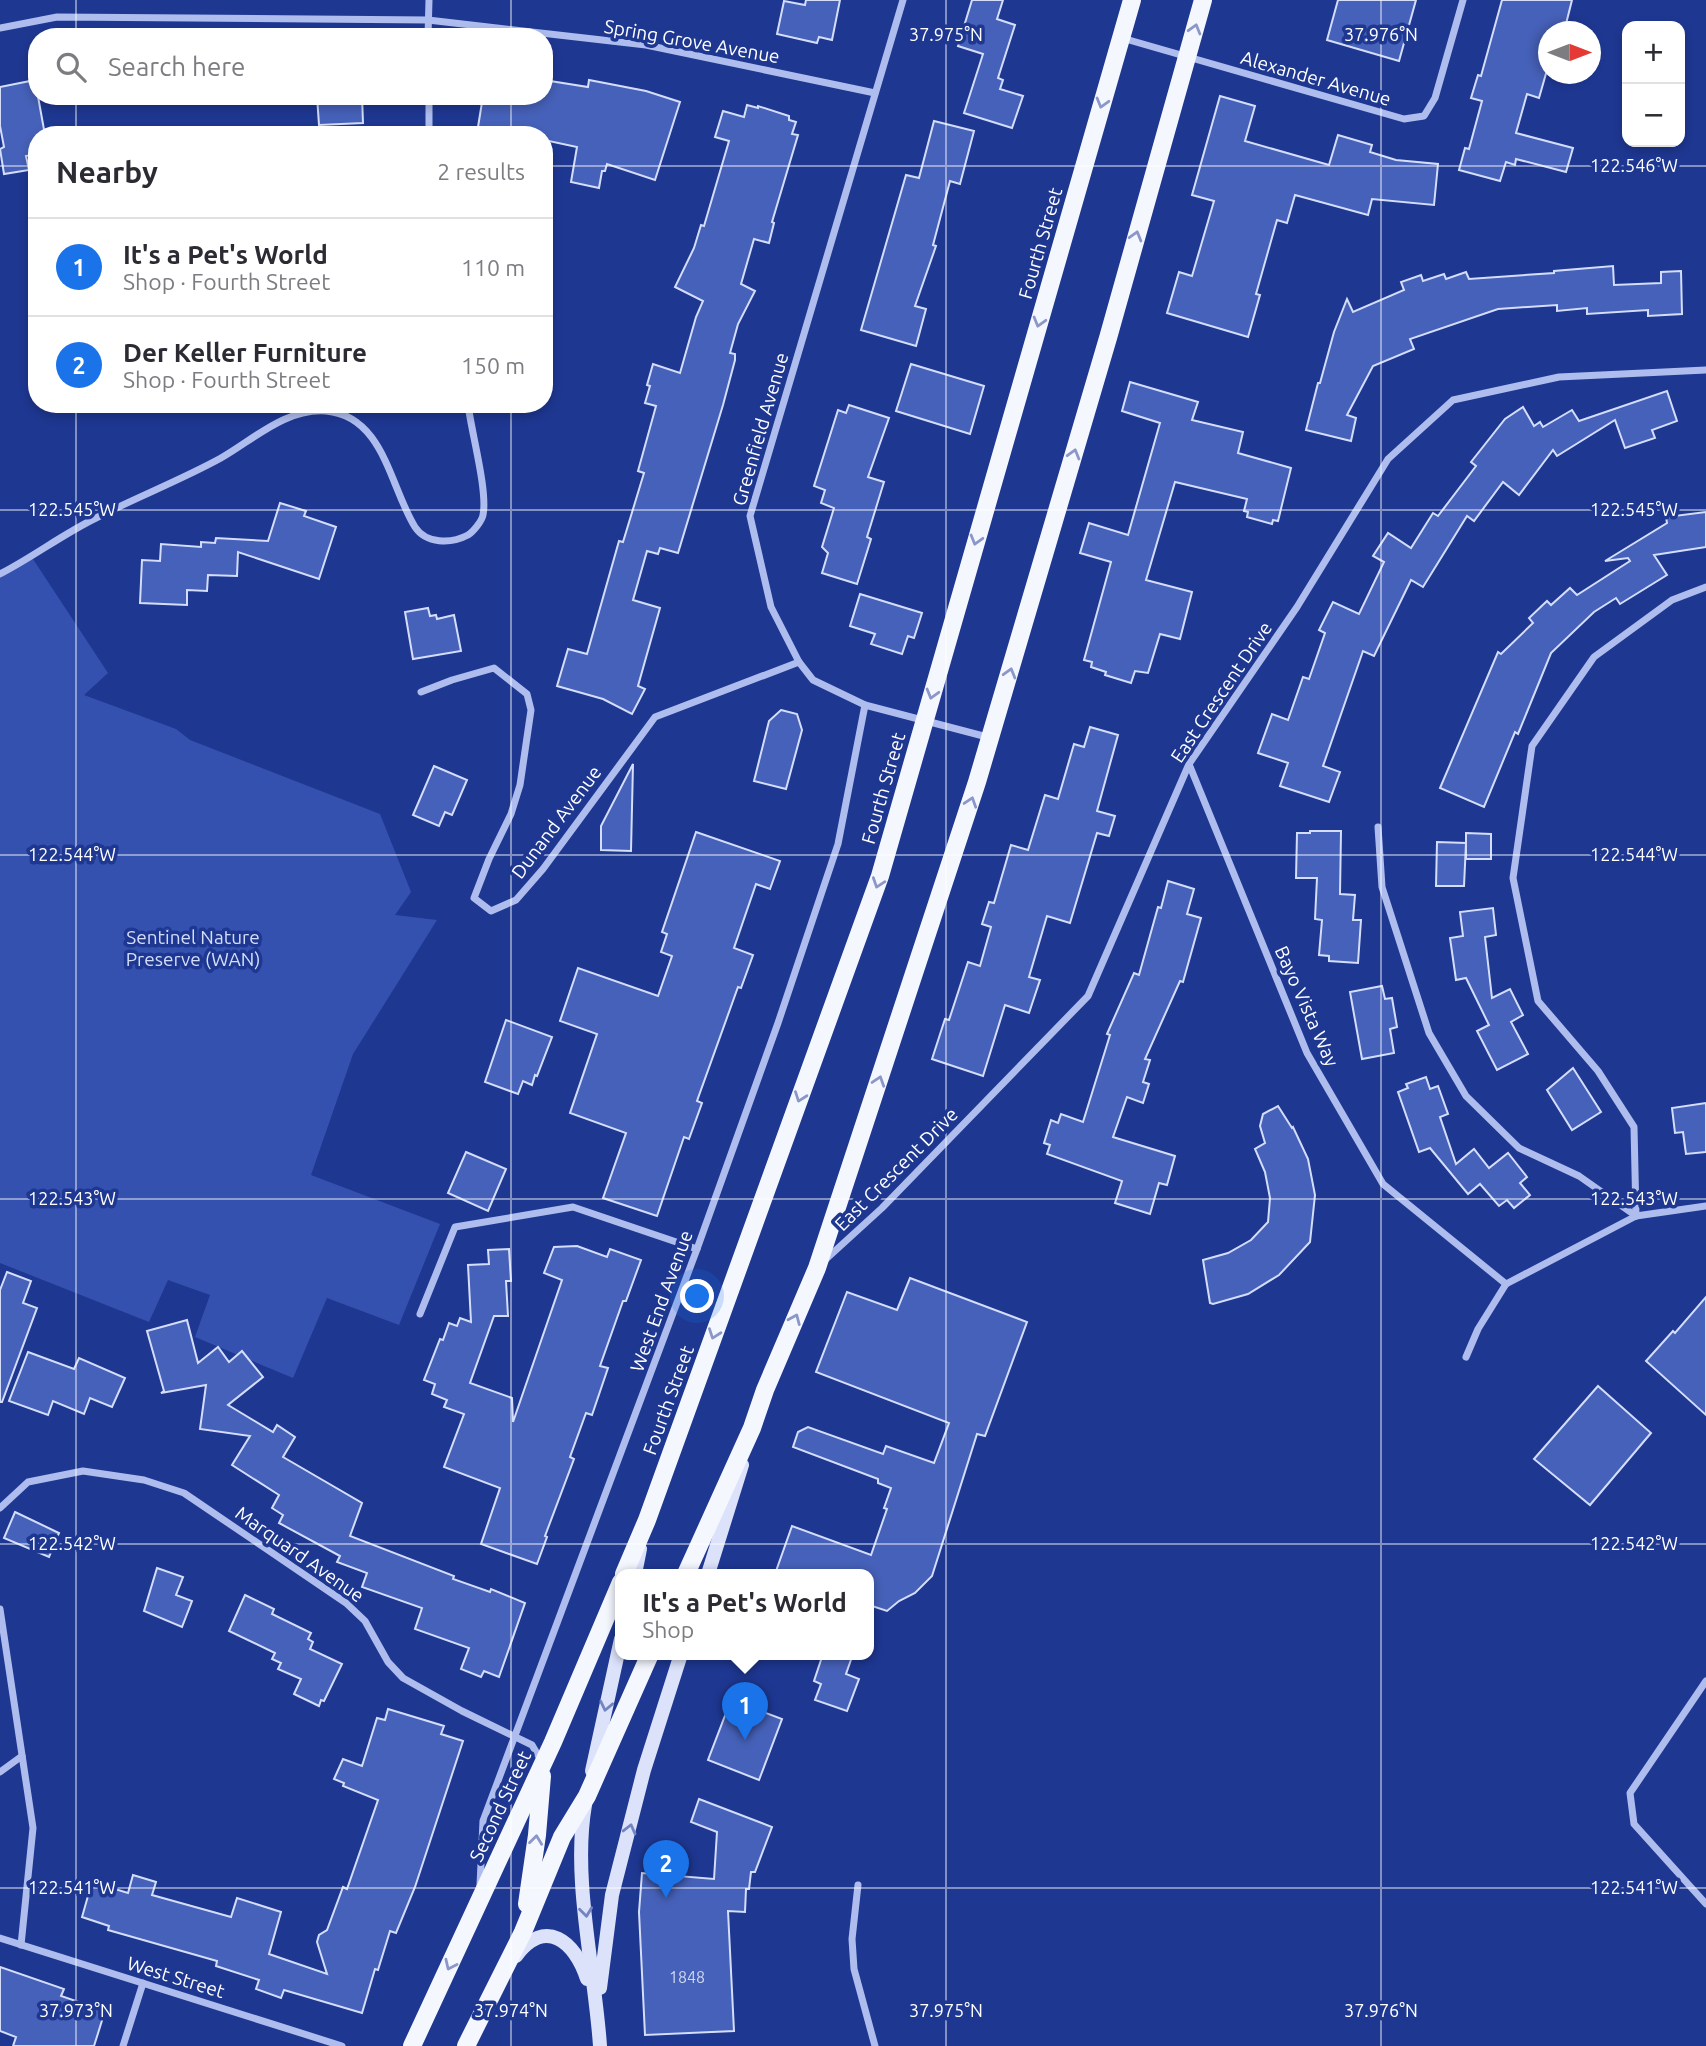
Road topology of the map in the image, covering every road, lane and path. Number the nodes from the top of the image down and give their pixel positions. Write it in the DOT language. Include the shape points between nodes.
graph roads {
  1 [pos="429,0"];
  2 [pos="903,0"];
  3 [pos="1132,0"];
  4 [pos="1203,0"];
  5 [pos="1462,0"];
  6 [pos="428,20"];
  7 [pos="0,28"];
  8 [pos="428,28"];
  9 [pos="498,28"];
  10 [pos="553,34"];
  11 [pos="1121,38"];
  12 [pos="1187,58"];
  13 [pos="875,93"];
  14 [pos="429,105"];
  15 [pos="429,126"];
  16 [pos="1706,370"];
  17 [pos="303,413"];
  18 [pos="335,413"];
  19 [pos="469,413"];
  20 [pos="0,575"];
  21 [pos="1706,587"];
  22 [pos="799,662"];
  23 [pos="421,692"];
  24 [pos="865,705"];
  25 [pos="924,720"];
  26 [pos="991,738"];
  27 [pos="1189,764"];
  28 [pos="1378,827"];
  29 [pos="1706,1206"];
  30 [pos="1636,1216"];
  31 [pos="697,1249"];
  32 [pos="817,1268"];
  33 [pos="1506,1284"];
  34 [pos="420,1314"];
  35 [pos="1466,1357"];
  36 [pos="752,1427"];
  37 [pos="0,1508"];
  38 [pos="647,1520"];
  39 [pos="626,1569"];
  40 [pos="636,1569"];
  41 [pos="688,1569"];
  42 [pos="710,1569"];
  43 [pos="615,1596"];
  44 [pos="0,1609"];
  45 [pos="616,1660"];
  46 [pos="647,1660"];
  47 [pos="679,1660"];
  48 [pos="1706,1681"];
  49 [pos="515,1735"];
  50 [pos="22,1756"];
  51 [pos="543,1764"];
  52 [pos="0,1772"];
  53 [pos="587,1796"];
  54 [pos="858,1885"];
  55 [pos="479,1903"];
  56 [pos="1706,1904"];
  57 [pos="523,1932"];
  58 [pos="0,1938"];
  59 [pos="21,1945"];
  60 [pos="498,1981"];
  61 [pos="143,1983"];
  62 [pos="598,2010"];
  63 [pos="123,2046"];
  64 [pos="342,2046"];
  65 [pos="412,2046"];
  66 [pos="466,2046"];
  67 [pos="600,2046"];
  68 [pos="875,2046"];
  1 -- 6 [label="street"];
  2 -- 13 [label="street, Greenfield Avenue"];
  3 -- 11 [label="main road, Fourth Street"];
  12 -- 4 [label="main road, one-way"];
  5 -- 12 [label="street, Alexander Avenue" via="1435,98 1424,116 1404,120"];
  6 -- 7 [label="street, Spring Grove Avenue" via="57,17"];
  6 -- 8 [label="street"];
  6 -- 9 [label="street, Spring Grove Avenue"];
  10 -- 13 [label="street, Spring Grove Avenue" via="646,45"];
  11 -- 12 [label="street, Alexander Avenue"];
  11 -- 25 [label="main road, Fourth Street, one-way"];
  26 -- 12 [label="main road, one-way"];
  13 -- 22 [label="street, Greenfield Avenue" via="750,516 771,607"];
  14 -- 15 [label="street"];
  16 -- 27 [label="street, East Crescent Drive" via="1559,377 1452,400 1388,459 1297,607"];
  17 -- 20 [label="street" via="94,519"];
  18 -- 19 [label="street" via="351,417 373,437 416,529 430,539 447,541 470,534 483,517"];
  21 -- 30 [label="street" via="1672,600 1594,657 1532,746 1513,878 1538,1001 1598,1071 1633,1126"];
  22 -- 23 [label="street, Dunand Avenue" via="655,717 543,869 516,900 491,911 474,898 520,785 531,710 527,694 494,668"];
  22 -- 24 [label="street, Greenfield Avenue" via="813,680"];
  24 -- 25 [label="street, Greenfield Avenue"];
  24 -- 31 [label="street, West End Avenue" via="838,844"];
  25 -- 26 [label="street, Greenfield Avenue"];
  25 -- 38 [label="main road, Fourth Street, one-way" via="880,876"];
  32 -- 26 [label="main road, one-way"];
  27 -- 32 [label="street, East Crescent Drive" via="1088,996 882,1209"];
  27 -- 33 [label="street, Bayo Vista Way" via="1307,1053 1383,1184"];
  28 -- 30 [label="street" via="1382,887 1429,1033 1466,1096 1519,1147 1579,1176"];
  29 -- 30 [label="street"];
  30 -- 33 [label="street"];
  31 -- 34 [label="street" via="573,1207 455,1227"];
  31 -- 49 [label="street, West End Avenue"];
  36 -- 32 [label="main road, one-way"];
  33 -- 35 [label="street"];
  36 -- 41 [label="main road"];
  36 -- 42 [label="main road"];
  37 -- 49 [label="street, Marquard Avenue" via="28,1482 83,1471 144,1480 184,1493 346,1602 365,1621 388,1662 404,1678"];
  38 -- 39 [label="main road"];
  38 -- 40 [label="main road, Fourth Street"];
  43 -- 51 [label="main road, Second Street"];
  44 -- 50 [label="street"];
  45 -- 53 [label="main road, one-way"];
  46 -- 53 [label="main road"];
  62 -- 47 [label="main road, one-way" via="612,1895 644,1770"];
  48 -- 56 [label="street" via="1630,1793 1634,1824"];
  49 -- 51 [label="street, Marquard Avenue" via="532,1745"];
  49 -- 55 [label="street, West End Avenue" via="483,1821"];
  50 -- 52 [label="street"];
  50 -- 59 [label="street" via="33,1828"];
  51 -- 55 [label="main road, Second Street"];
  57 -- 51 [label="main road, one-way"];
  53 -- 57 [label="main road" via="562,1837"];
  53 -- 62 [label="main road, one-way" via="581,1829 583,1882"];
  54 -- 68 [label="street" via="854,1969"];
  55 -- 65 [label="main road, Second Street, one-way"];
  57 -- 60 [label="main road"];
  58 -- 59 [label="street, West Street"];
  59 -- 61 [label="street, West Street"];
  60 -- 62 [label="main road" via="526,1943 547,1936 559,1939 582,1963"];
  60 -- 66 [label="main road"];
  61 -- 63 [label="street"];
  61 -- 64 [label="street, West Street"];
  62 -- 67 [label="main road"];
}
